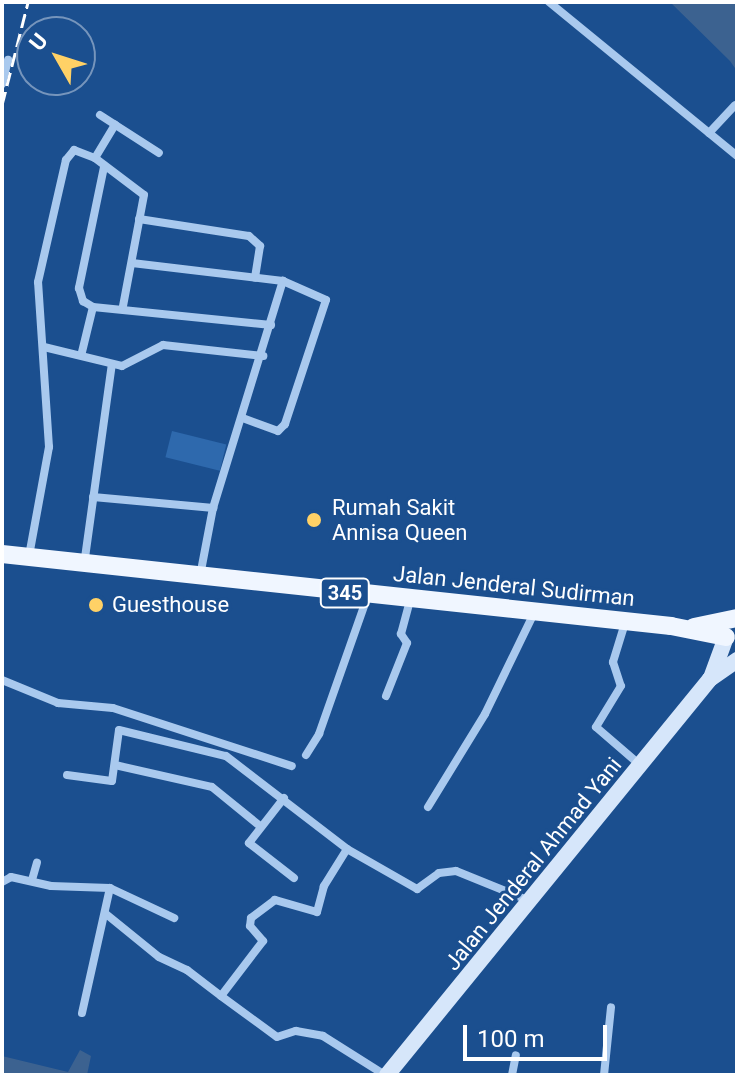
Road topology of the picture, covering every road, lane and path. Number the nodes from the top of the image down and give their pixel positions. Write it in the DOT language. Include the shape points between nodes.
graph roads {
  1 [pos="549,2"];
  2 [pos="8,60"];
  3 [pos="2,84"];
  4 [pos="735,105"];
  5 [pos="100,115"];
  6 [pos="115,125"];
  7 [pos="709,133"];
  8 [pos="159,153"];
  9 [pos="737,156"];
  10 [pos="95,158"];
  11 [pos="104,167"];
  12 [pos="139,219"];
  13 [pos="132,263"];
  14 [pos="255,278"];
  15 [pos="283,281"];
  16 [pos="123,306"];
  17 [pos="93,307"];
  18 [pos="271,325"];
  19 [pos="44,347"];
  20 [pos="82,352"];
  21 [pos="263,356"];
  22 [pos="112,364"];
  23 [pos="243,418"];
  24 [pos="93,497"];
  25 [pos="213,508"];
  26 [pos="2,554"];
  27 [pos="29,557"];
  28 [pos="84,565"];
  29 [pos="199,578"];
  30 [pos="368,595"];
  31 [pos="410,600"];
  32 [pos="534,613"];
  33 [pos="737,618"];
  34 [pos="625,622"];
  35 [pos="688,628"];
  36 [pos="726,637"];
  37 [pos="737,653"];
  38 [pos="737,660"];
  39 [pos="710,679"];
  40 [pos="2,680"];
  41 [pos="386,696"];
  42 [pos="306,755"];
  43 [pos="115,765"];
  44 [pos="292,766"];
  45 [pos="641,766"];
  46 [pos="67,775"];
  47 [pos="284,798"];
  48 [pos="428,807"];
  49 [pos="260,826"];
  50 [pos="347,849"];
  51 [pos="37,863"];
  52 [pos="294,878"];
  53 [pos="32,880"];
  54 [pos="2,882"];
  55 [pos="110,888"];
  56 [pos="530,901"];
  57 [pos="106,914"];
  58 [pos="174,918"];
  59 [pos="221,996"];
  60 [pos="611,1007"];
  61 [pos="82,1013"];
  62 [pos="516,1055"];
  63 [pos="386,1075"];
  64 [pos="512,1075"];
  65 [pos="604,1075"];
  1 -- 7 [label="street"];
  2 -- 3 [label="street"];
  4 -- 7 [label="street"];
  5 -- 6 [label="street"];
  6 -- 8 [label="street"];
  6 -- 10 [label="street"];
  7 -- 9 [label="street"];
  10 -- 11 [label="street"];
  10 -- 19 [label="street" via="74,150 66,160 38,282"];
  11 -- 12 [label="street" via="144,195"];
  11 -- 17 [label="street" via="79,288 83,301"];
  12 -- 13 [label="street"];
  12 -- 14 [label="street" via="249,236 260,246"];
  13 -- 14 [label="street"];
  13 -- 16 [label="street"];
  14 -- 15 [label="street"];
  15 -- 18 [label="street"];
  15 -- 23 [label="street" via="323,296 327,304 285,424 278,431"];
  16 -- 17 [label="street"];
  16 -- 18 [label="street"];
  17 -- 20 [label="street"];
  18 -- 21 [label="street"];
  19 -- 20 [label="street"];
  19 -- 27 [label="street" via="49,447"];
  20 -- 22 [label="street"];
  21 -- 22 [label="street" via="163,345 129,364"];
  21 -- 23 [label="street"];
  22 -- 24 [label="street"];
  23 -- 25 [label="street"];
  24 -- 25 [label="street"];
  24 -- 28 [label="street"];
  25 -- 29 [label="street"];
  26 -- 27 [label="main road, Jalan Jenderal Sudirman / 345"];
  27 -- 28 [label="main road, Jalan Jenderal Sudirman / 345"];
  28 -- 29 [label="main road, Jalan Jenderal Sudirman / 345"];
  29 -- 30 [label="main road, Jalan Jenderal Sudirman / 345"];
  30 -- 31 [label="main road, Jalan Jenderal Sudirman / 345"];
  30 -- 42 [label="street" via="319,734"];
  31 -- 32 [label="main road, Jalan Jenderal Sudirman / 345"];
  31 -- 41 [label="street" via="401,634 407,643"];
  32 -- 34 [label="main road, Jalan Jenderal Sudirman / 345"];
  32 -- 48 [label="street" via="485,714"];
  33 -- 35 [label="main road, Jalan Jenderal Sudirman / 345"];
  33 -- 36 [label="main road"];
  34 -- 35 [label="main road, Jalan Jenderal Sudirman / 345"];
  34 -- 45 [label="street" via="613,662 621,686 596,727"];
  35 -- 36 [label="main road, Jalan Jenderal Sudirman / 345"];
  36 -- 37 [label="main road"];
  36 -- 39 [label="main road, Jalan Jenderal Ahmad Yani"];
  38 -- 39 [label="main road, Jalan Jenderal Ahmad Yani"];
  39 -- 45 [label="main road, Jalan Jenderal Ahmad Yani"];
  40 -- 44 [label="street" via="58,703 113,708"];
  43 -- 46 [label="street" via="110,782"];
  43 -- 47 [label="street" via="117,733 127,731 226,756"];
  43 -- 49 [label="street" via="212,787"];
  45 -- 56 [label="main road, Jalan Jenderal Ahmad Yani"];
  47 -- 49 [label="street"];
  47 -- 50 [label="street"];
  49 -- 52 [label="street" via="250,845"];
  50 -- 56 [label="street" via="417,889 439,873 456,871"];
  50 -- 59 [label="street" via="324,886 317,912 275,900 251,918 250,926 263,941"];
  51 -- 53 [label="street"];
  53 -- 54 [label="street" via="11,877"];
  53 -- 55 [label="street"];
  55 -- 57 [label="street"];
  55 -- 58 [label="street"];
  56 -- 63 [label="main road, Jalan Jenderal Ahmad Yani"];
  57 -- 59 [label="street" via="159,957"];
  57 -- 61 [label="street"];
  59 -- 63 [label="street" via="277,1037 296,1031 323,1036"];
  60 -- 65 [label="street"];
  62 -- 64 [label="street"];
}
